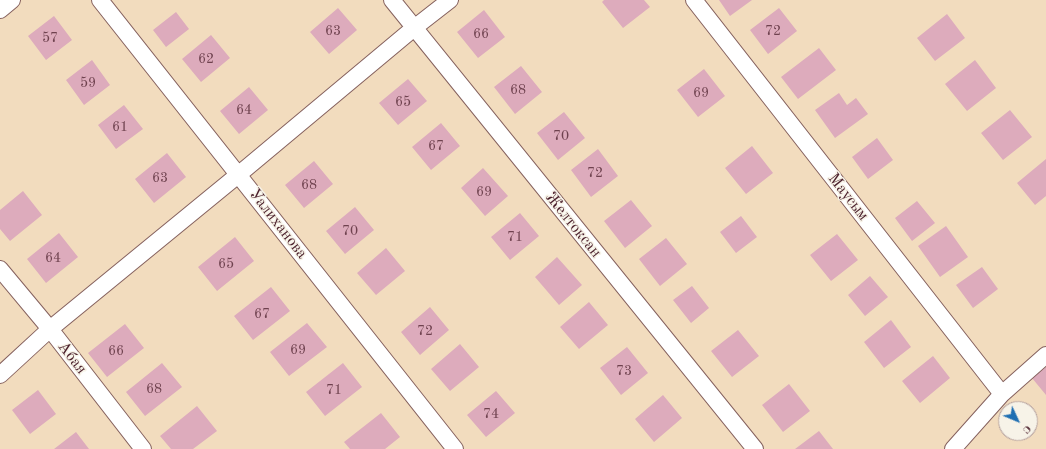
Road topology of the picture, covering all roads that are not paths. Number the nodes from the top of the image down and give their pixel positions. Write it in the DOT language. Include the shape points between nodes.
graph roads {
  1 [pos="12,0"];
  2 [pos="100,0"];
  3 [pos="392,0"];
  4 [pos="450,0"];
  5 [pos="694,0"];
  6 [pos="0,10"];
  7 [pos="414,28"];
  8 [pos="238,175"];
  9 [pos="0,269"];
  10 [pos="50,329"];
  11 [pos="1046,355"];
  12 [pos="0,375"];
  13 [pos="1002,394"];
  14 [pos="143,449"];
  15 [pos="455,449"];
  16 [pos="755,449"];
  17 [pos="953,449"];
  1 -- 6 [label="street"];
  2 -- 8 [label="street, Уалиханова"];
  3 -- 7 [label="street, Желтоксан"];
  4 -- 7 [label="street"];
  5 -- 13 [label="street, Маусым"];
  7 -- 8 [label="street"];
  7 -- 16 [label="street, Желтоксан"];
  8 -- 10 [label="street"];
  8 -- 15 [label="street, Уалиханова"];
  9 -- 10 [label="street, Абая"];
  10 -- 12 [label="street"];
  10 -- 14 [label="street, Абая"];
  11 -- 13 [label="street"];
  13 -- 17 [label="street"];
}
